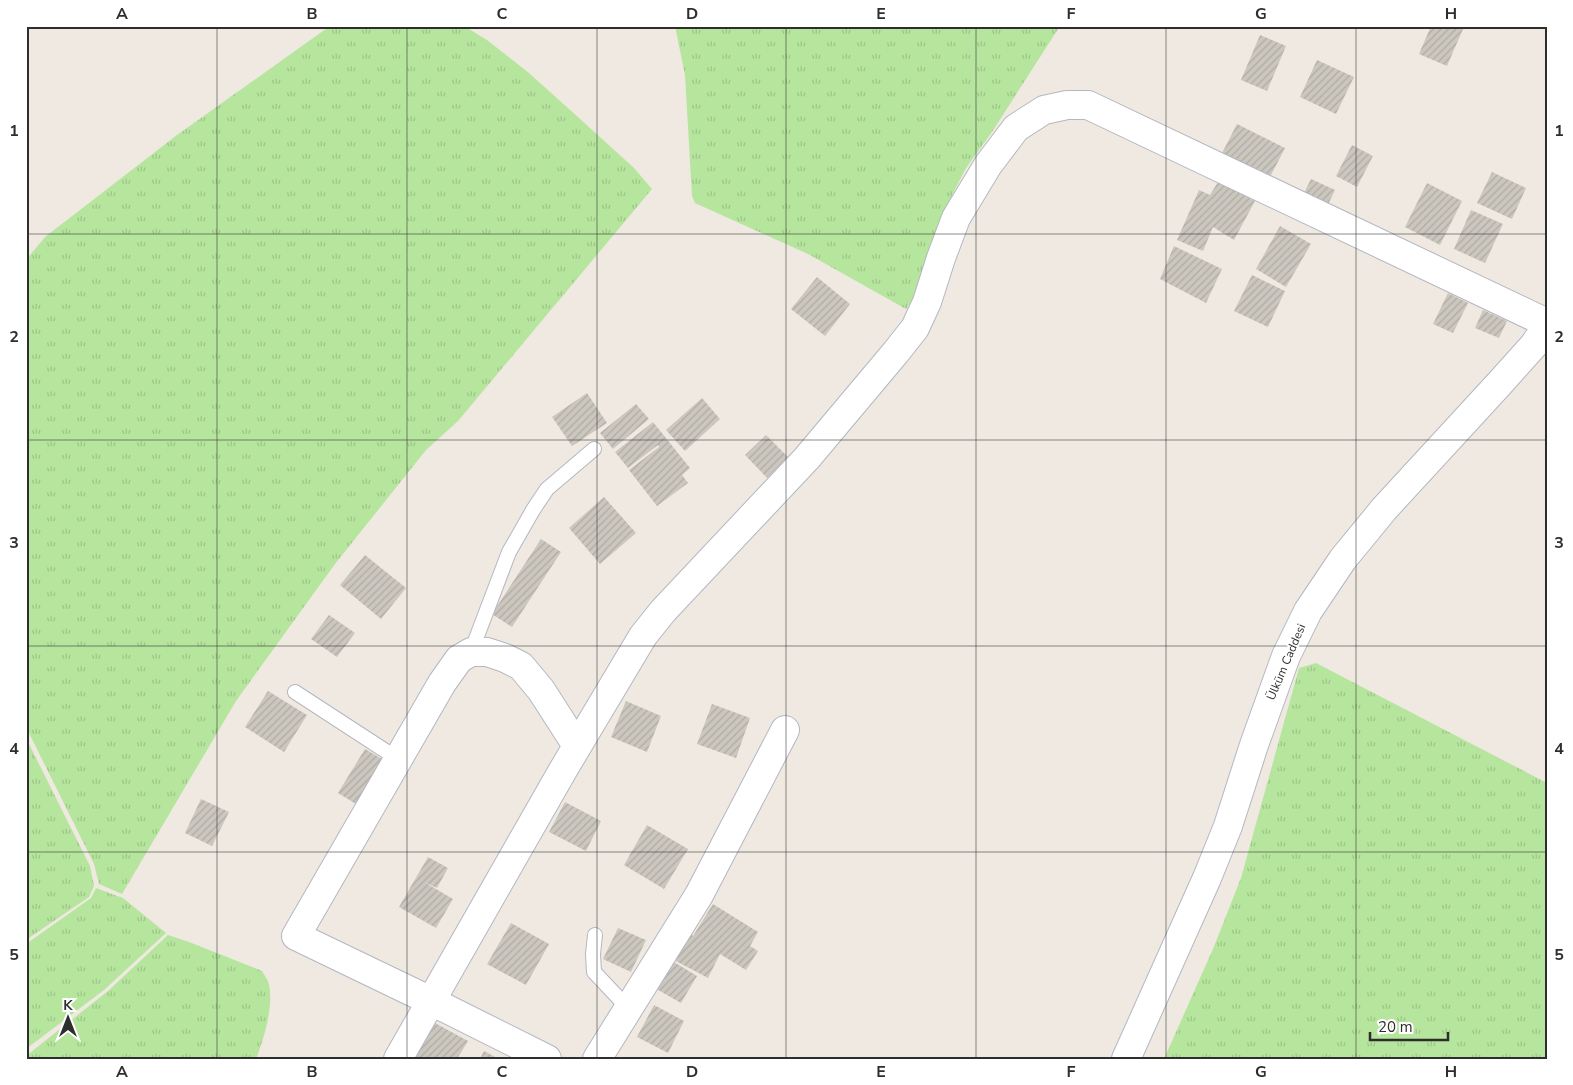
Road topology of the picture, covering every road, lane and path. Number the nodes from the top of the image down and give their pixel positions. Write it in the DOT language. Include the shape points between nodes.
graph roads {
  1 [pos="1547,324"];
  2 [pos="594,449"];
  3 [pos="471,652"];
  4 [pos="295,692"];
  5 [pos="785,730"];
  6 [pos="577,746"];
  7 [pos="398,759"];
  8 [pos="596,935"];
  9 [pos="432,1001"];
  10 [pos="628,1008"];
  11 [pos="398,1059"];
  12 [pos="547,1059"];
  13 [pos="597,1059"];
  14 [pos="1126,1059"];
  1 -- 6 [label="street" via="1088,105 1044,110 1016,128 988,165 956,218 915,328 807,458 663,611 643,636"];
  1 -- 14 [label="street, Ülküm Caddesi" via="1499,384 1384,509 1343,559 1308,611 1286,656 1228,826"];
  2 -- 3 [label="lane" via="547,489 533,510 509,552"];
  3 -- 6 [label="street" via="487,652 521,666 541,690"];
  3 -- 7 [label="street" via="459,659 442,683"];
  4 -- 7 [label="lane"];
  5 -- 10 [label="street" via="699,895"];
  6 -- 9 [label="street"];
  7 -- 9 [label="street" via="296,936"];
  8 -- 10 [label="lane" via="594,972"];
  9 -- 11 [label="street"];
  9 -- 12 [label="street"];
  10 -- 13 [label="street"];
}
